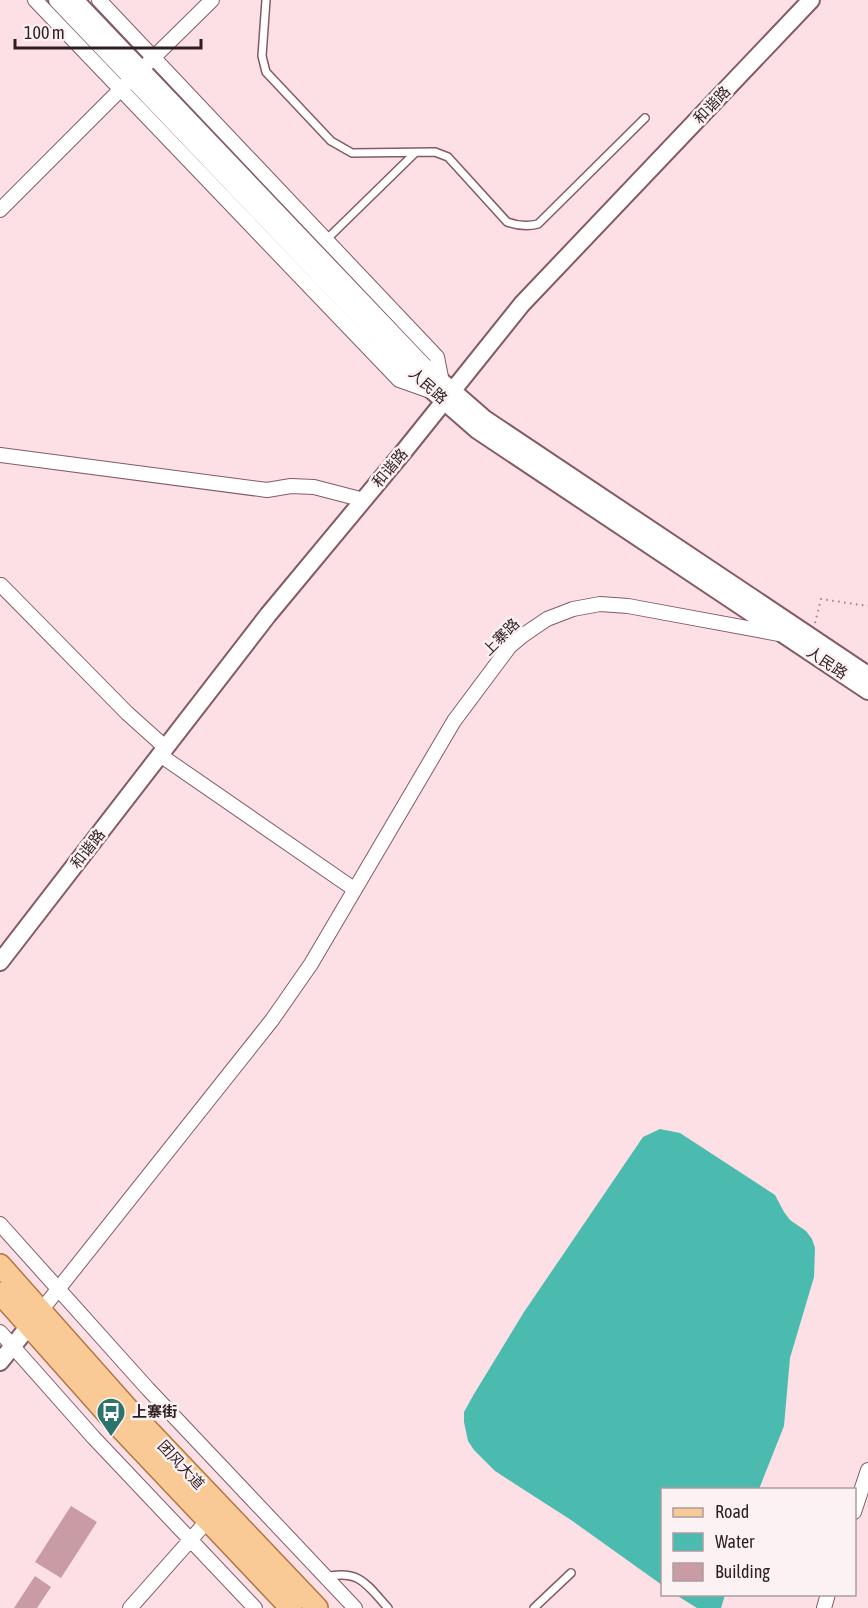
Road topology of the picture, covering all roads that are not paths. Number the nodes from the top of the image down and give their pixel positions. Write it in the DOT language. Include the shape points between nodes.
graph roads {
  1 [pos="35,0"];
  2 [pos="57,0"];
  3 [pos="75,0"];
  4 [pos="99,0"];
  5 [pos="212,0"];
  6 [pos="266,0"];
  7 [pos="811,0"];
  8 [pos="137,74"];
  9 [pos="645,118"];
  10 [pos="414,153"];
  11 [pos="0,210"];
  12 [pos="326,240"];
  13 [pos="444,392"];
  14 [pos="0,455"];
  15 [pos="364,500"];
  16 [pos="1,585"];
  17 [pos="784,635"];
  18 [pos="868,675"];
  19 [pos="868,691"];
  20 [pos="163,752"];
  21 [pos="354,889"];
  22 [pos="0,962"];
  23 [pos="0,1224"];
  24 [pos="0,1265"];
  25 [pos="59,1289"];
  26 [pos="0,1293"];
  27 [pos="35,1318"];
  28 [pos="0,1332"];
  29 [pos="13,1346"];
  30 [pos="0,1362"];
  31 [pos="868,1470"];
  32 [pos="856,1509"];
  33 [pos="208,1520"];
  34 [pos="190,1539"];
  35 [pos="572,1573"];
  36 [pos="325,1577"];
  37 [pos="130,1608"];
  38 [pos="255,1608"];
  39 [pos="291,1608"];
  40 [pos="317,1608"];
  41 [pos="355,1608"];
  42 [pos="388,1608"];
  43 [pos="534,1608"];
  1 -- 8 [label="street"];
  2 -- 8 [label="street, 人民路"];
  3 -- 8 [label="street, 人民路"];
  4 -- 8 [label="street"];
  5 -- 8 [label="street"];
  6 -- 10 [label="lane" via="262,56 266,72 331,141 352,153"];
  7 -- 13 [label="street, 和谐路" via="522,304"];
  8 -- 11 [label="street"];
  8 -- 12 [label="street"];
  8 -- 13 [label="street, 人民路" via="414,375"];
  9 -- 10 [label="lane" via="538,224 530,226 507,222 448,157 435,152"];
  10 -- 12 [label="lane"];
  12 -- 13 [label="street" via="437,357"];
  13 -- 15 [label="street, 和谐路"];
  13 -- 17 [label="street, 人民路" via="477,430"];
  13 -- 18 [label="street, 人民路"];
  14 -- 15 [label="street" via="267,489 314,487"];
  15 -- 20 [label="street, 和谐路" via="268,615"];
  16 -- 20 [label="street"];
  17 -- 19 [label="street, 人民路"];
  17 -- 21 [label="street, 上寨路" via="614,604 586,606 547,619 510,646 454,721"];
  20 -- 21 [label="street"];
  20 -- 22 [label="street, 和谐路"];
  21 -- 25 [label="street, 上寨路" via="311,964 272,1020"];
  23 -- 25 [label="street"];
  24 -- 27 [label="main road, 团风大道"];
  25 -- 27 [label="street, 上寨路"];
  25 -- 36 [label="street"];
  26 -- 27 [label="main road, 团风大道"];
  27 -- 29 [label="street"];
  27 -- 33 [label="main road, 团风大道" via="113,1420"];
  27 -- 40 [label="main road, 团风大道" via="127,1408"];
  28 -- 29 [label="street"];
  29 -- 30 [label="street"];
  29 -- 34 [label="street"];
  31 -- 32 [label="street"];
  33 -- 34 [label="street"];
  33 -- 39 [label="main road, 团风大道"];
  34 -- 37 [label="street"];
  34 -- 38 [label="street"];
  35 -- 43 [label="lane"];
  36 -- 41 [label="street"];
  36 -- 42 [label="lane" via="359,1577"];
}
